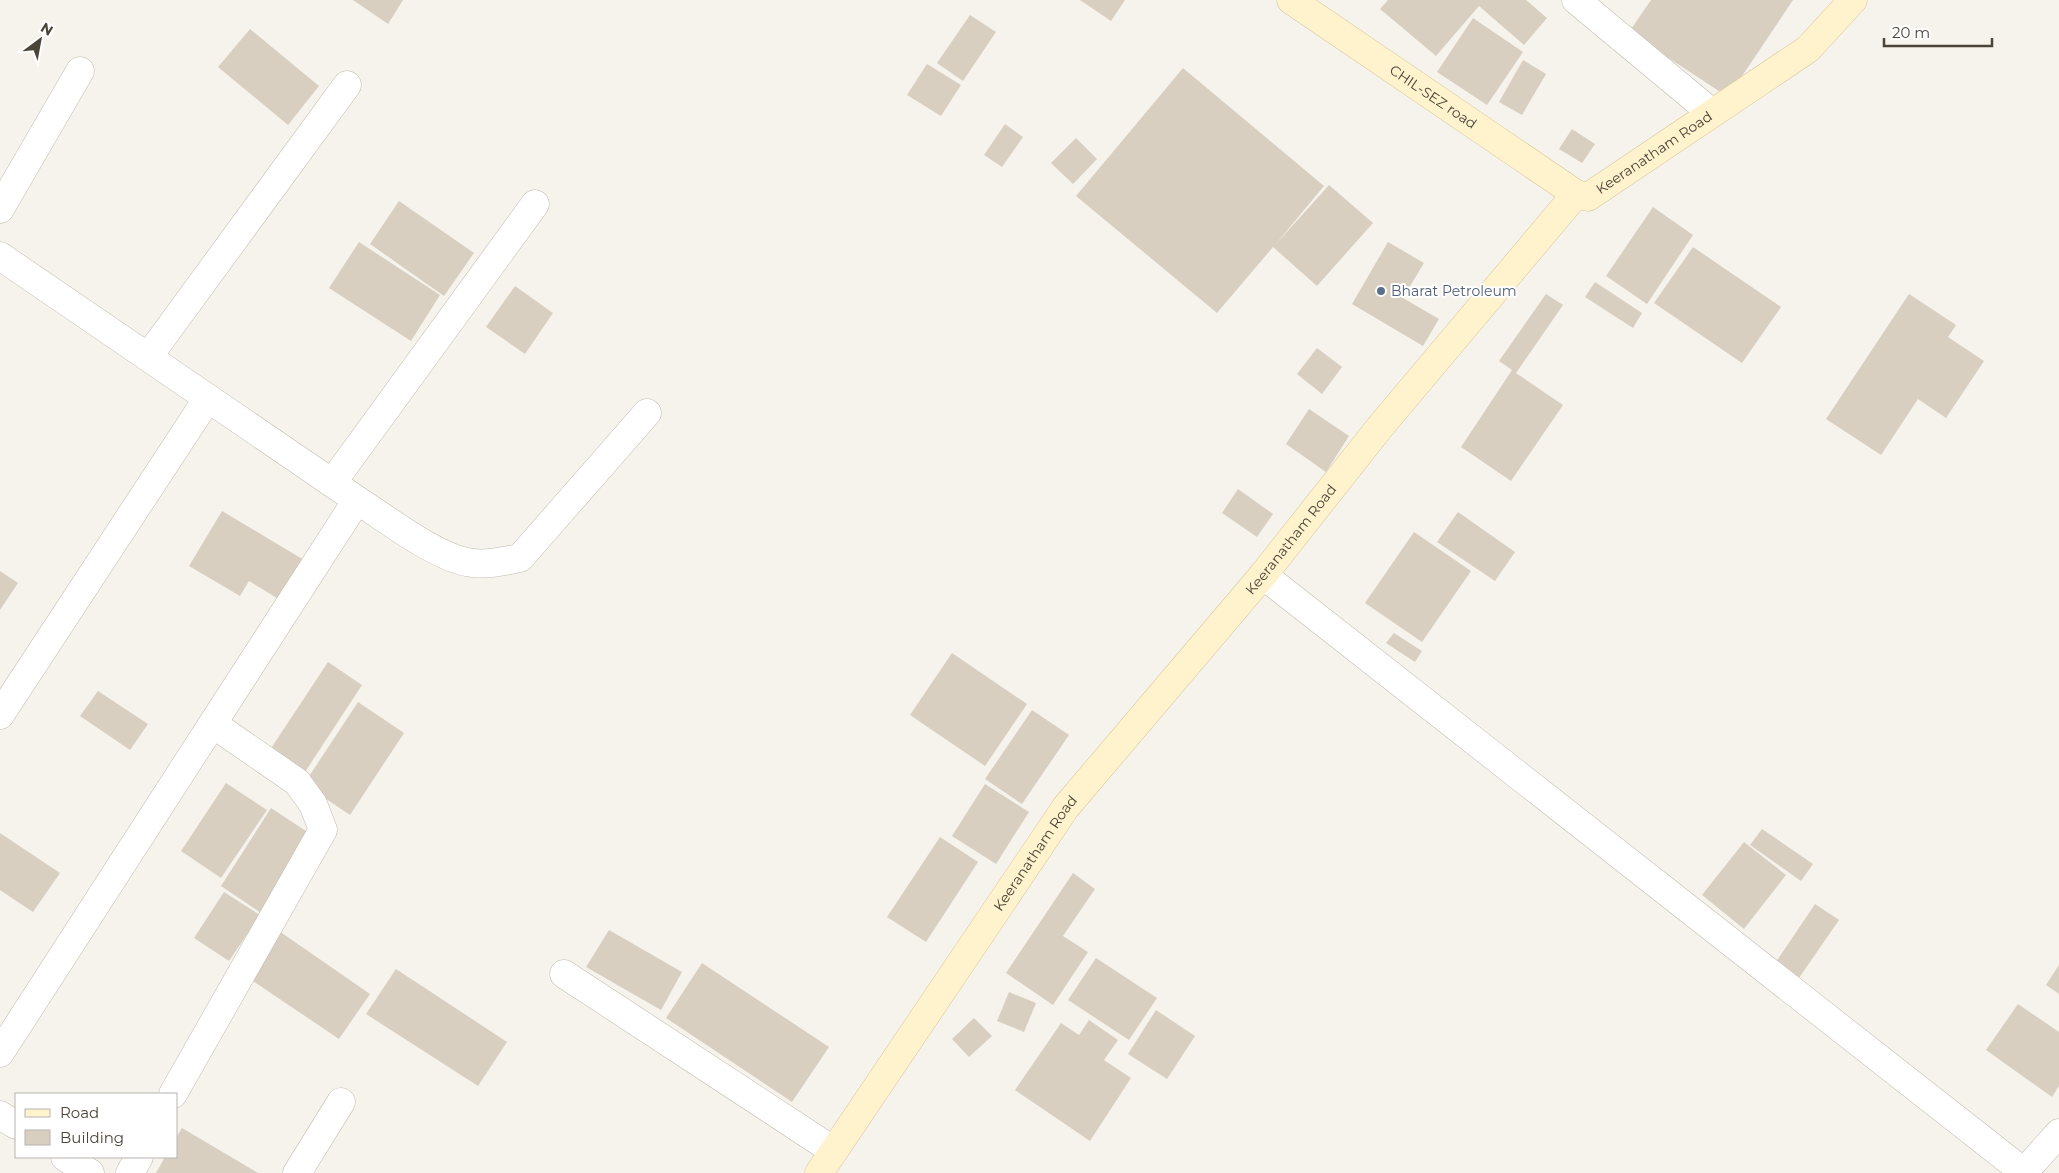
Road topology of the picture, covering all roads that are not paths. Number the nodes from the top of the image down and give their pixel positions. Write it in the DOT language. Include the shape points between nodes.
graph roads {
  1 [pos="1291,0"];
  2 [pos="1576,0"];
  3 [pos="1853,0"];
  4 [pos="80,71"];
  5 [pos="347,85"];
  6 [pos="1712,113"];
  7 [pos="1576,194"];
  8 [pos="534,204"];
  9 [pos="0,209"];
  10 [pos="0,256"];
  11 [pos="148,358"];
  12 [pos="208,398"];
  13 [pos="647,413"];
  14 [pos="332,483"];
  15 [pos="357,500"];
  16 [pos="1263,575"];
  17 [pos="0,715"];
  18 [pos="213,724"];
  19 [pos="564,974"];
  20 [pos="0,1052"];
  21 [pos="175,1093"];
  22 [pos="341,1102"];
  23 [pos="0,1115"];
  24 [pos="15,1124"];
  25 [pos="2059,1132"];
  26 [pos="834,1151"];
  27 [pos="67,1158"];
  28 [pos="138,1158"];
  29 [pos="90,1173"];
  30 [pos="130,1173"];
  31 [pos="297,1173"];
  32 [pos="819,1173"];
  33 [pos="2024,1173"];
  1 -- 7 [label="street, CHIL-SEZ road"];
  2 -- 6 [label="street"];
  3 -- 6 [label="street, Keeranatham Road" via="1808,49"];
  4 -- 9 [label="street"];
  5 -- 11 [label="street"];
  6 -- 7 [label="street, Keeranatham Road" via="1588,197"];
  7 -- 16 [label="street, Keeranatham Road" via="1380,427"];
  8 -- 14 [label="street"];
  10 -- 11 [label="street"];
  11 -- 12 [label="street"];
  12 -- 14 [label="street"];
  12 -- 17 [label="street"];
  13 -- 15 [label="street" via="520,558 472,563 447,557"];
  14 -- 15 [label="street"];
  15 -- 18 [label="street"];
  16 -- 26 [label="street, Keeranatham Road" via="1066,807"];
  16 -- 33 [label="street"];
  18 -- 20 [label="street"];
  18 -- 21 [label="street" via="297,782 313,804 323,830"];
  19 -- 26 [label="street"];
  22 -- 31 [label="street"];
  23 -- 24 [label="street"];
  25 -- 33 [label="street"];
  26 -- 32 [label="street, Keeranatham Road"];
  27 -- 29 [label="street"];
  28 -- 30 [label="street"];
}
